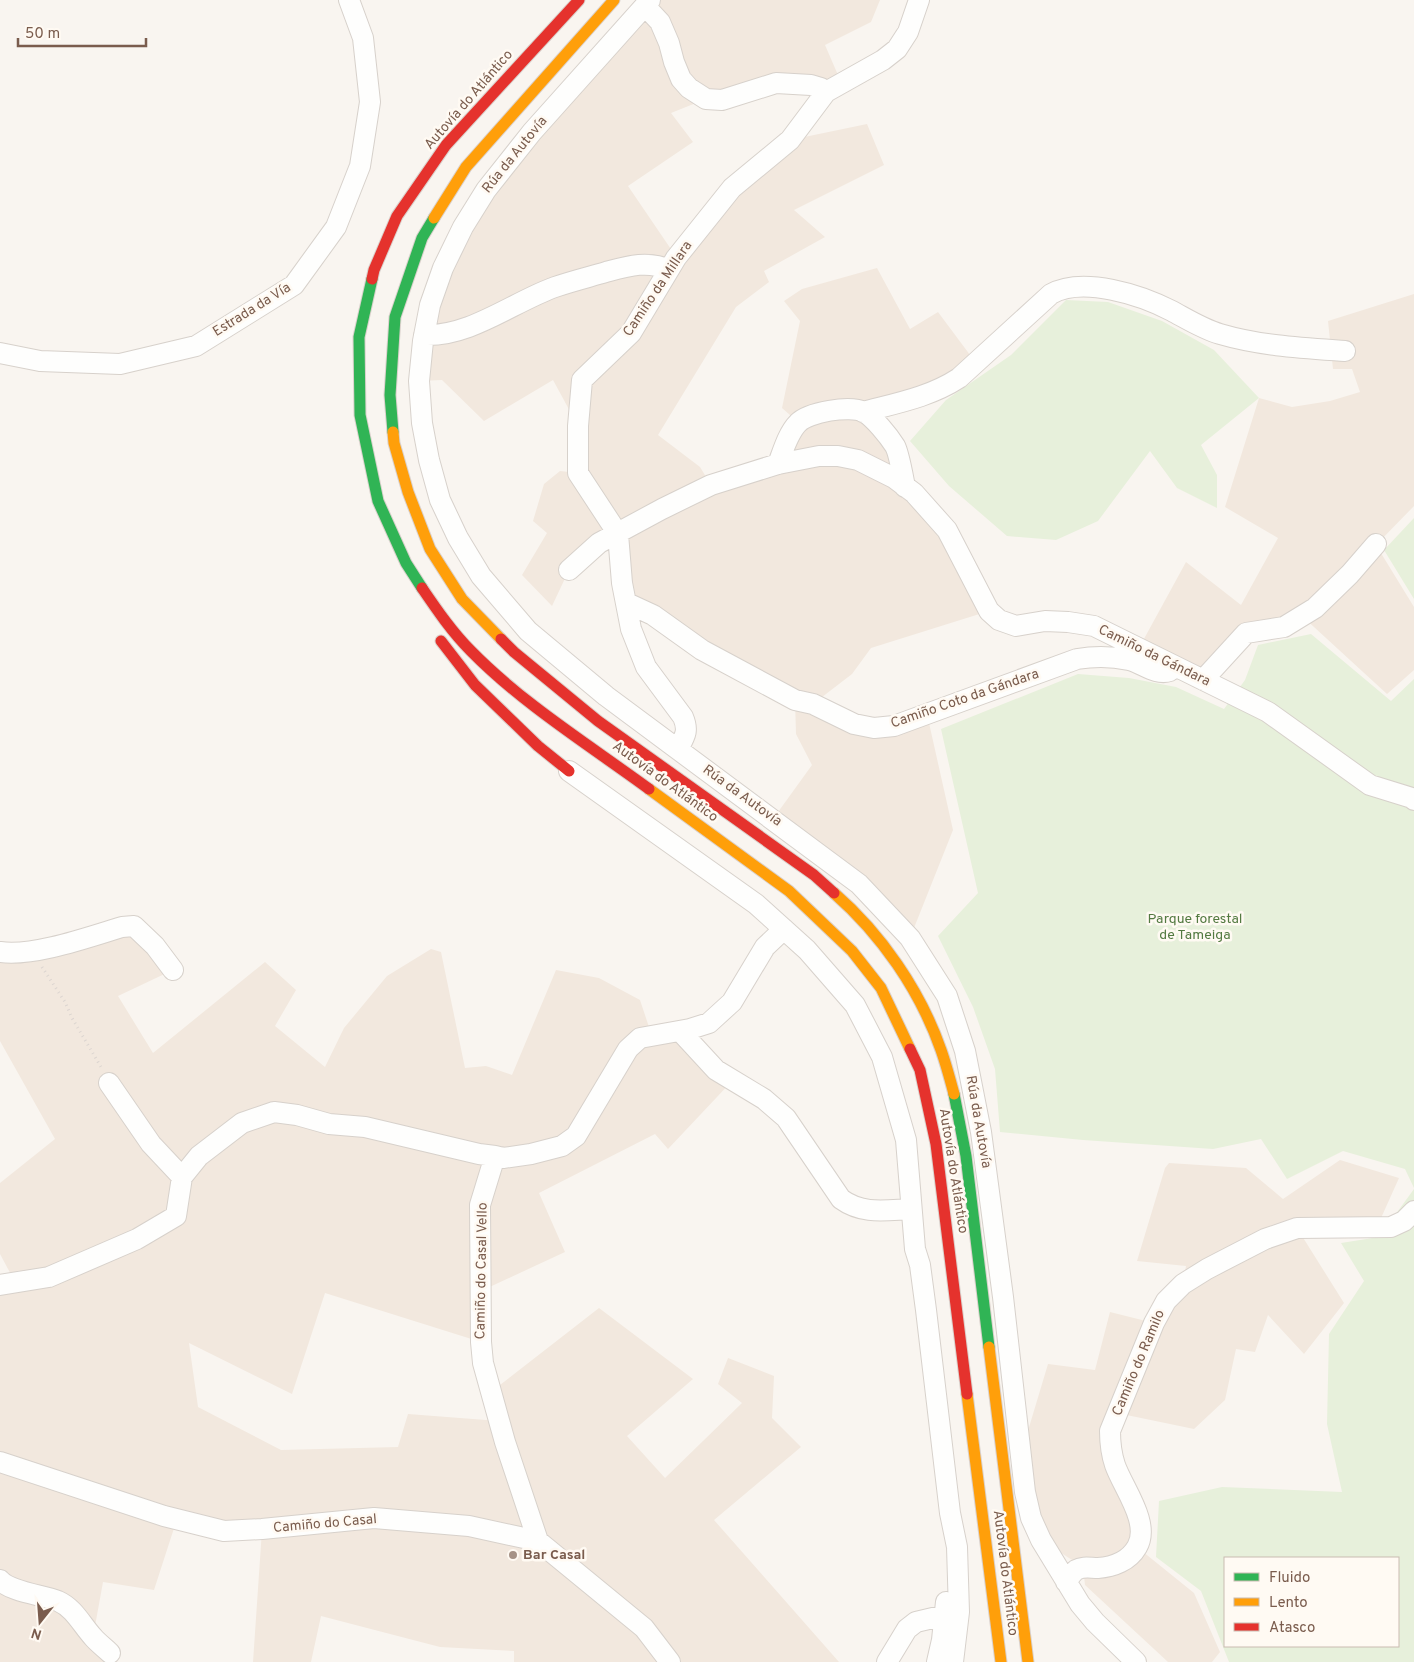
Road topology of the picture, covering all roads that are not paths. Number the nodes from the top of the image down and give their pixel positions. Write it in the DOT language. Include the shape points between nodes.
graph roads {
  1 [pos="348,0"];
  2 [pos="579,0"];
  3 [pos="614,0"];
  4 [pos="919,0"];
  5 [pos="647,3"];
  6 [pos="826,92"];
  7 [pos="669,270"];
  8 [pos="424,336"];
  9 [pos="1345,351"];
  10 [pos="0,353"];
  11 [pos="863,412"];
  12 [pos="778,464"];
  13 [pos="905,487"];
  14 [pos="378,501"];
  15 [pos="618,534"];
  16 [pos="1376,544"];
  17 [pos="569,570"];
  18 [pos="401,576"];
  19 [pos="627,603"];
  20 [pos="433,631"];
  21 [pos="1180,668"];
  22 [pos="1203,680"];
  23 [pos="678,749"];
  24 [pos="569,771"];
  25 [pos="1414,800"];
  26 [pos="784,929"];
  27 [pos="0,952"];
  28 [pos="173,970"];
  29 [pos="680,1031"];
  30 [pos="109,1083"];
  31 [pos="981,1132"];
  32 [pos="495,1156"];
  33 [pos="182,1177"];
  34 [pos="911,1209"];
  35 [pos="1414,1212"];
  36 [pos="980,1272"];
  37 [pos="0,1285"];
  38 [pos="994,1374"];
  39 [pos="1019,1435"];
  40 [pos="0,1462"];
  41 [pos="538,1540"];
  42 [pos="1042,1540"];
  43 [pos="1083,1567"];
  44 [pos="0,1580"];
  45 [pos="1066,1582"];
  46 [pos="952,1614"];
  47 [pos="110,1653"];
  48 [pos="670,1662"];
  49 [pos="887,1662"];
  50 [pos="937,1662"];
  51 [pos="953,1662"];
  52 [pos="1001,1662"];
  53 [pos="1028,1662"];
  54 [pos="1136,1662"];
  1 -- 10 [label="street, Estrada da Vía" via="363,38 370,102 360,166 336,227 294,285 196,346 120,364 40,361"];
  2 -- 14 [label="highway, Autovía do Atlántico" via="446,145 398,216 374,270 359,337 360,415"];
  3 -- 36 [label="highway, Autovía do Atlántico" via="466,167 422,238 396,317 390,395 394,443 408,492 430,549 462,599 508,646 598,721 814,875 854,910 888,951 919,1000 941,1049 966,1156"];
  4 -- 6 [label="street, Camiño da Millara" via="908,32 897,49"];
  5 -- 6 [label="street" via="660,22 681,79 706,99 722,100 776,83 811,85"];
  5 -- 8 [label="street, Rúa da Autovía" via="532,132 486,190 443,268 430,304"];
  6 -- 7 [label="street, Camiño da Millara" via="790,140 732,188"];
  7 -- 8 [label="street" via="659,265 632,265 554,288 456,332"];
  7 -- 15 [label="street, Camiño da Millara" via="631,333 582,380 578,473"];
  8 -- 23 [label="street, Rúa da Autovía" via="419,381 429,460 440,500 481,576 528,631 606,696"];
  9 -- 11 [label="street" via="1247,341 1218,333 1170,310 1114,290 1070,287 1051,294 948,385 924,396"];
  11 -- 12 [label="street" via="848,409 822,411 798,422"];
  11 -- 13 [label="street" via="882,429 896,448"];
  12 -- 13 [label="street, Camiño da Gándara" via="819,456 838,456 858,460"];
  12 -- 15 [label="street, Camiño da Gándara" via="711,486 662,508"];
  13 -- 21 [label="street, Camiño da Gándara" via="948,530 989,611 999,620 1016,626 1045,622 1094,626"];
  14 -- 18 [label="highway" via="390,553"];
  14 -- 52 [label="highway, Autovía do Atlántico" via="406,563 438,612 471,651 524,698 789,891 852,951 881,988 920,1070 936,1144"];
  15 -- 17 [label="street, Camiño da Gándara" via="599,543"];
  15 -- 19 [label="street, Camiño da Millara"];
  16 -- 22 [label="street" via="1315,608 1284,627 1246,633"];
  19 -- 21 [label="street, Camiño Coto da Gándara" via="653,615 702,650 795,700 813,704 854,724 874,728 894,726 1077,659 1102,656 1130,660 1166,673"];
  19 -- 23 [label="street, Camiño da Millara" via="632,629 646,667 686,725"];
  20 -- 24 [label="highway" via="475,685"];
  21 -- 22 [label="street, Camiño da Gándara"];
  22 -- 25 [label="street, Camiño da Gándara" via="1268,712 1370,785"];
  23 -- 31 [label="street, Rúa da Autovía" via="859,884 910,938 947,996 965,1052"];
  24 -- 26 [label="street" via="756,904"];
  26 -- 29 [label="street" via="765,947 732,1002 709,1024"];
  26 -- 34 [label="street" via="855,1005 882,1057 906,1140"];
  27 -- 28 [label="street" via="30,952 134,926 156,946"];
  29 -- 32 [label="street" via="640,1038 628,1049 576,1136 562,1146 530,1154"];
  29 -- 34 [label="street" via="716,1070 764,1099 786,1118 841,1200 851,1207 866,1210"];
  30 -- 33 [label="street" via="151,1144"];
  31 -- 36 [label="highway"];
  31 -- 39 [label="street, Rúa da Autovía"];
  32 -- 33 [label="street" via="365,1127 329,1124 274,1112 242,1122 199,1156"];
  32 -- 41 [label="street, Camiño do Casal Vello" via="480,1205 483,1362 504,1442"];
  33 -- 37 [label="street" via="176,1216 160,1226 48,1277"];
  34 -- 46 [label="street" via="956,1547"];
  35 -- 43 [label="street, Camiño do Ramilo" via="1404,1221 1390,1226 1297,1228 1265,1239 1184,1284 1166,1300 1110,1431 1115,1465 1142,1531 1137,1547 1125,1560 1114,1566"];
  36 -- 38 [label="highway, Autovía do Atlántico"];
  38 -- 39 [label="highway"];
  38 -- 53 [label="highway, Autovía do Atlántico"];
  39 -- 42 [label="street, Rúa da Autovía" via="1025,1492 1031,1518"];
  40 -- 41 [label="street, Camiño do Casal" via="164,1516 224,1530 374,1518 469,1526"];
  41 -- 48 [label="street, Camiño do Casal" via="644,1628"];
  42 -- 43 [label="street"];
  42 -- 45 [label="street, Rúa da Autovía"];
  43 -- 45 [label="street" via="1074,1571"];
  44 -- 47 [label="street" via="17,1589 60,1602"];
  45 -- 54 [label="street, Rúa da Autovía" via="1095,1622"];
  46 -- 49 [label="street" via="916,1622 907,1629"];
  46 -- 50 [label="street"];
  46 -- 51 [label="street"];
}
